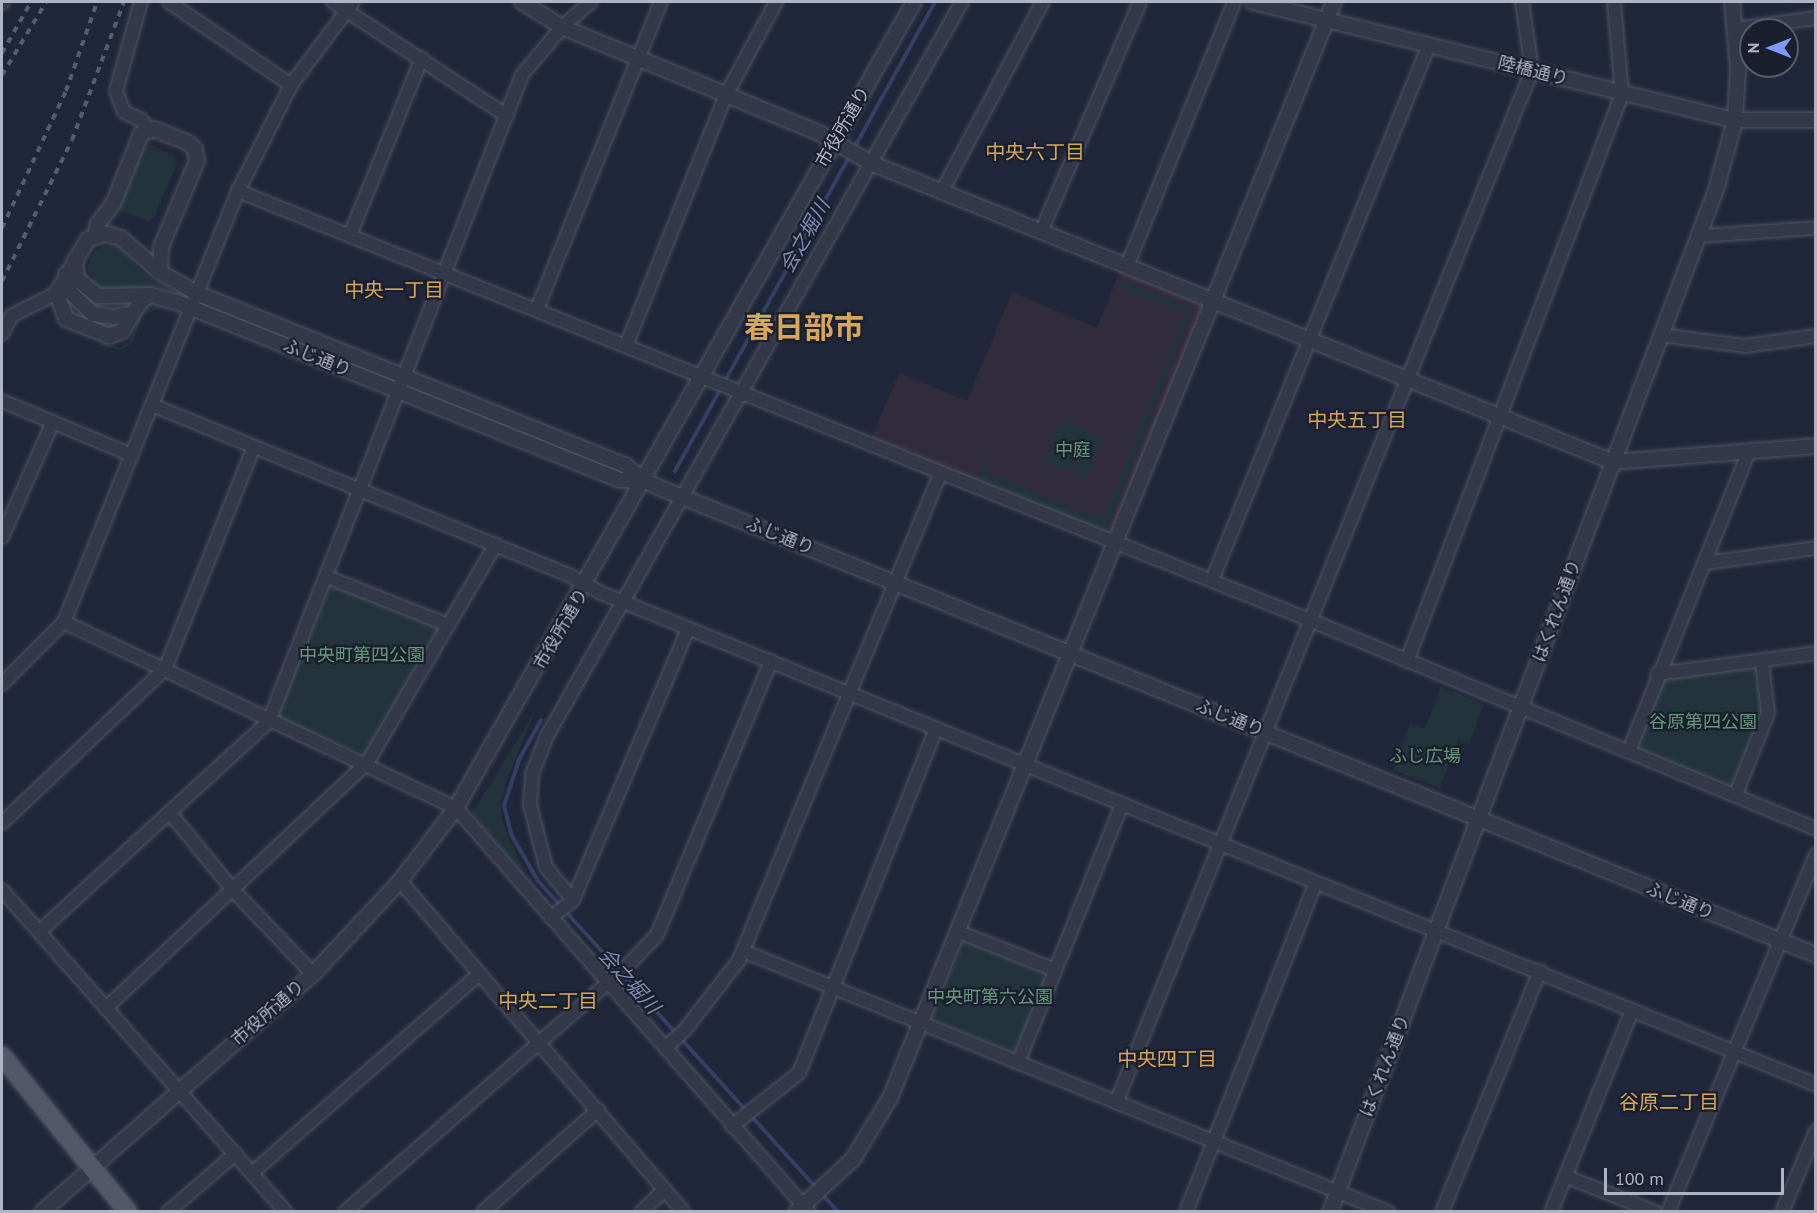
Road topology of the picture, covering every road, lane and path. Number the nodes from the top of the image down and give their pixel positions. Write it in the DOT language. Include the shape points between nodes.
graph roads {
  1 [pos="141,2"];
  2 [pos="169,2"];
  3 [pos="333,2"];
  4 [pos="522,2"];
  5 [pos="591,2"];
  6 [pos="661,2"];
  7 [pos="776,2"];
  8 [pos="914,2"];
  9 [pos="962,2"];
  10 [pos="1043,2"];
  11 [pos="1140,2"];
  12 [pos="1234,2"];
  13 [pos="1253,2"];
  14 [pos="1334,2"];
  15 [pos="1522,2"];
  16 [pos="1614,2"];
  17 [pos="1732,2"];
  18 [pos="350,6"];
  19 [pos="1815,18"];
  20 [pos="1327,20"];
  21 [pos="562,27"];
  22 [pos="1736,29"];
  23 [pos="1429,45"];
  24 [pos="423,58"];
  25 [pos="637,60"];
  26 [pos="1532,70"];
  27 [pos="291,86"];
  28 [pos="1622,94"];
  29 [pos="726,95"];
  30 [pos="507,116"];
  31 [pos="1736,120"];
  32 [pos="1815,120"];
  33 [pos="148,129"];
  34 [pos="840,144"];
  35 [pos="867,161"];
  36 [pos="238,191"];
  37 [pos="942,191"];
  38 [pos="1815,228"];
  39 [pos="1041,232"];
  40 [pos="96,235"];
  41 [pos="350,235"];
  42 [pos="1699,236"];
  43 [pos="75,259"];
  44 [pos="1127,266"];
  45 [pos="160,272"];
  46 [pos="66,274"];
  47 [pos="446,274"];
  48 [pos="57,293"];
  49 [pos="198,293"];
  50 [pos="150,295"];
  51 [pos="1212,302"];
  52 [pos="192,308"];
  53 [pos="537,309"];
  54 [pos="133,313"];
  55 [pos="2,334"];
  56 [pos="1661,335"];
  57 [pos="1815,336"];
  58 [pos="1308,340"];
  59 [pos="626,346"];
  60 [pos="406,377"];
  61 [pos="707,378"];
  62 [pos="1408,380"];
  63 [pos="737,390"];
  64 [pos="400,391"];
  65 [pos="2,401"];
  66 [pos="152,405"];
  67 [pos="1502,418"];
  68 [pos="53,423"];
  69 [pos="1815,446"];
  70 [pos="254,447"];
  71 [pos="1748,453"];
  72 [pos="132,455"];
  73 [pos="1612,462"];
  74 [pos="941,472"];
  75 [pos="649,483"];
  76 [pos="361,490"];
  77 [pos="677,494"];
  78 [pos="2,537"];
  79 [pos="1113,542"];
  80 [pos="496,544"];
  81 [pos="1815,548"];
  82 [pos="1706,563"];
  83 [pos="327,577"];
  84 [pos="1212,580"];
  85 [pos="895,583"];
  86 [pos="586,585"];
  87 [pos="618,600"];
  88 [pos="1312,621"];
  89 [pos="64,622"];
  90 [pos="448,625"];
  91 [pos="688,628"];
  92 [pos="1069,653"];
  93 [pos="1815,653"];
  94 [pos="771,661"];
  95 [pos="1407,661"];
  96 [pos="1762,661"];
  97 [pos="165,669"];
  98 [pos="1657,674"];
  99 [pos="2,684"];
  100 [pos="850,694"];
  101 [pos="1522,706"];
  102 [pos="268,721"];
  103 [pos="936,729"];
  104 [pos="1264,732"];
  105 [pos="1629,751"];
  106 [pos="367,763"];
  107 [pos="1025,764"];
  108 [pos="1737,794"];
  109 [pos="1122,804"];
  110 [pos="456,808"];
  111 [pos="170,813"];
  112 [pos="1479,820"];
  113 [pos="2,823"];
  114 [pos="1815,829"];
  115 [pos="1221,843"];
  116 [pos="1815,854"];
  117 [pos="400,881"];
  118 [pos="1315,884"];
  119 [pos="2,890"];
  120 [pos="233,890"];
  121 [pos="571,902"];
  122 [pos="553,917"];
  123 [pos="39,932"];
  124 [pos="959,932"];
  125 [pos="1436,932"];
  126 [pos="1779,941"];
  127 [pos="742,951"];
  128 [pos="1815,955"];
  129 [pos="1055,970"];
  130 [pos="1540,971"];
  131 [pos="313,974"];
  132 [pos="479,974"];
  133 [pos="609,980"];
  134 [pos="834,988"];
  135 [pos="106,1008"];
  136 [pos="1632,1010"];
  137 [pos="921,1024"];
  138 [pos="538,1043"];
  139 [pos="667,1046"];
  140 [pos="1733,1052"];
  141 [pos="2,1056"];
  142 [pos="1018,1063"];
  143 [pos="1815,1085"];
  144 [pos="179,1091"];
  145 [pos="1116,1103"];
  146 [pos="598,1110"];
  147 [pos="735,1123"];
  148 [pos="1815,1131"];
  149 [pos="1215,1141"];
  150 [pos="235,1154"];
  151 [pos="92,1167"];
  152 [pos="252,1173"];
  153 [pos="1565,1176"];
  154 [pos="665,1190"];
  155 [pos="1337,1191"];
  156 [pos="805,1207"];
  157 [pos="42,1212"];
  158 [pos="128,1212"];
  159 [pos="168,1212"];
  160 [pos="286,1212"];
  161 [pos="345,1212"];
  162 [pos="483,1212"];
  163 [pos="640,1212"];
  164 [pos="684,1212"];
  165 [pos="1186,1212"];
  166 [pos="1330,1212"];
  167 [pos="1388,1212"];
  168 [pos="1443,1212"];
  169 [pos="1551,1212"];
  170 [pos="1655,1212"];
  171 [pos="1668,1212"];
  172 [pos="1782,1212"];
  1 -- 33 [label="street" via="116,91 124,112 141,120"];
  2 -- 27 [label="street"];
  3 -- 18 [label="street"];
  4 -- 21 [label="street"];
  5 -- 21 [label="street"];
  6 -- 25 [label="street"];
  7 -- 29 [label="street"];
  8 -- 34 [label="street, 市役所通り"];
  9 -- 35 [label="street"];
  10 -- 37 [label="street"];
  11 -- 39 [label="street"];
  12 -- 44 [label="street"];
  13 -- 20 [label="street, 陸橋通り"];
  14 -- 20 [label="street"];
  15 -- 26 [label="street"];
  16 -- 28 [label="street"];
  17 -- 22 [label="street, はくれん通り"];
  18 -- 24 [label="street"];
  18 -- 27 [label="street"];
  19 -- 22 [label="street"];
  20 -- 23 [label="street, 陸橋通り"];
  20 -- 51 [label="street"];
  21 -- 25 [label="street"];
  21 -- 30 [label="street" via="522,75"];
  22 -- 31 [label="street, はくれん通り"];
  23 -- 26 [label="street, 陸橋通り"];
  23 -- 58 [label="street"];
  24 -- 30 [label="street"];
  24 -- 41 [label="street"];
  25 -- 29 [label="street"];
  25 -- 53 [label="street"];
  26 -- 28 [label="street, 陸橋通り"];
  26 -- 62 [label="street"];
  27 -- 36 [label="street"];
  28 -- 31 [label="street, 陸橋通り"];
  28 -- 67 [label="street"];
  29 -- 34 [label="street"];
  29 -- 59 [label="street"];
  30 -- 47 [label="street"];
  31 -- 32 [label="street, 陸橋通り"];
  31 -- 42 [label="street, はくれん通り"];
  33 -- 40 [label="street" via="141,134 113,204 97,225"];
  33 -- 45 [label="street" via="188,143 195,149 197,161 161,247"];
  34 -- 35 [label="street"];
  34 -- 61 [label="street, 市役所通り"];
  35 -- 37 [label="street"];
  35 -- 63 [label="street"];
  36 -- 41 [label="street"];
  36 -- 49 [label="street"];
  37 -- 39 [label="street"];
  38 -- 42 [label="street"];
  39 -- 44 [label="street"];
  40 -- 43 [label="street" via="83,244"];
  40 -- 45 [label="street, ふじ通り" via="121,238"];
  41 -- 47 [label="street"];
  42 -- 56 [label="street, はくれん通り"];
  43 -- 46 [label="street"];
  43 -- 50 [label="street, ふじ通り" via="77,279 89,292 108,297"];
  44 -- 51 [label="street"];
  45 -- 49 [label="street, ふじ通り"];
  46 -- 48 [label="street"];
  46 -- 54 [label="street" via="70,292 93,314 115,317"];
  47 -- 53 [label="street"];
  47 -- 60 [label="street"];
  48 -- 54 [label="street" via="66,319 109,336 122,332"];
  48 -- 55 [label="street" via="11,316"];
  49 -- 52 [label="street"];
  49 -- 60 [label="street, ふじ通り"];
  50 -- 52 [label="street, ふじ通り"];
  50 -- 54 [label="street"];
  51 -- 58 [label="street"];
  51 -- 79 [label="street"];
  52 -- 64 [label="street, ふじ通り"];
  52 -- 66 [label="street"];
  53 -- 59 [label="street"];
  56 -- 57 [label="street" via="1745,346"];
  56 -- 73 [label="street, はくれん通り"];
  58 -- 62 [label="street"];
  58 -- 84 [label="street"];
  59 -- 61 [label="street"];
  60 -- 64 [label="street"];
  60 -- 75 [label="street, ふじ通り" via="625,465"];
  61 -- 63 [label="street"];
  61 -- 75 [label="street, 市役所通り"];
  62 -- 67 [label="street"];
  62 -- 88 [label="street"];
  63 -- 74 [label="street"];
  63 -- 77 [label="street"];
  64 -- 75 [label="street, ふじ通り" via="619,480"];
  64 -- 76 [label="street"];
  65 -- 68 [label="street"];
  66 -- 70 [label="street"];
  66 -- 72 [label="street"];
  67 -- 73 [label="street"];
  67 -- 95 [label="street"];
  68 -- 72 [label="street"];
  68 -- 78 [label="street"];
  69 -- 71 [label="street"];
  70 -- 76 [label="street"];
  70 -- 97 [label="street"];
  71 -- 73 [label="street"];
  71 -- 82 [label="street"];
  72 -- 89 [label="street"];
  73 -- 101 [label="street, はくれん通り"];
  74 -- 79 [label="street"];
  74 -- 85 [label="street"];
  75 -- 77 [label="street, ふじ通り"];
  75 -- 86 [label="street, 市役所通り"];
  76 -- 80 [label="street"];
  76 -- 83 [label="street"];
  77 -- 85 [label="street, ふじ通り"];
  77 -- 87 [label="street"];
  79 -- 84 [label="street"];
  79 -- 92 [label="street"];
  80 -- 86 [label="street"];
  80 -- 90 [label="street"];
  81 -- 82 [label="street"];
  82 -- 98 [label="street"];
  83 -- 90 [label="street"];
  83 -- 102 [label="street"];
  84 -- 88 [label="street"];
  85 -- 92 [label="street, ふじ通り"];
  85 -- 100 [label="street"];
  86 -- 87 [label="street"];
  86 -- 110 [label="street, 市役所通り"];
  87 -- 91 [label="street"];
  87 -- 121 [label="street" via="547,736 532,774 530,805 546,867"];
  88 -- 95 [label="street"];
  88 -- 104 [label="street"];
  89 -- 97 [label="street"];
  89 -- 99 [label="street"];
  90 -- 106 [label="street"];
  91 -- 94 [label="street"];
  91 -- 121 [label="street"];
  92 -- 104 [label="street, ふじ通り"];
  92 -- 107 [label="street"];
  93 -- 96 [label="street"];
  94 -- 100 [label="street"];
  94 -- 133 [label="street" via="657,935"];
  95 -- 101 [label="street"];
  96 -- 98 [label="street"];
  96 -- 108 [label="street" via="1768,713"];
  97 -- 102 [label="street"];
  97 -- 113 [label="street"];
  98 -- 105 [label="street"];
  100 -- 103 [label="street"];
  100 -- 127 [label="street"];
  101 -- 105 [label="street"];
  101 -- 112 [label="street, はくれん通り"];
  102 -- 106 [label="street"];
  102 -- 111 [label="street"];
  103 -- 107 [label="street"];
  103 -- 134 [label="street"];
  104 -- 112 [label="street, ふじ通り"];
  104 -- 115 [label="street"];
  105 -- 108 [label="street"];
  106 -- 110 [label="street"];
  106 -- 120 [label="street"];
  107 -- 109 [label="street"];
  107 -- 124 [label="street"];
  108 -- 114 [label="street"];
  109 -- 115 [label="street"];
  109 -- 129 [label="street"];
  110 -- 117 [label="street, 市役所通り"];
  110 -- 122 [label="street"];
  111 -- 120 [label="street"];
  111 -- 123 [label="street"];
  112 -- 125 [label="street, はくれん通り"];
  112 -- 126 [label="street, ふじ通り"];
  115 -- 118 [label="street"];
  115 -- 145 [label="street"];
  116 -- 126 [label="street"];
  117 -- 131 [label="street, 市役所通り"];
  117 -- 132 [label="street"];
  118 -- 125 [label="street"];
  118 -- 149 [label="street"];
  119 -- 123 [label="street"];
  120 -- 131 [label="street"];
  120 -- 135 [label="street"];
  121 -- 122 [label="street"];
  122 -- 133 [label="street"];
  123 -- 135 [label="street"];
  124 -- 129 [label="street"];
  124 -- 137 [label="street"];
  125 -- 130 [label="street"];
  125 -- 155 [label="street, はくれん通り"];
  126 -- 128 [label="street, ふじ通り"];
  126 -- 140 [label="street"];
  127 -- 134 [label="street"];
  127 -- 139 [label="street" via="684,1031"];
  129 -- 142 [label="street"];
  130 -- 136 [label="street"];
  130 -- 168 [label="street"];
  131 -- 144 [label="street, 市役所通り"];
  132 -- 138 [label="street"];
  132 -- 152 [label="street"];
  133 -- 138 [label="street"];
  133 -- 139 [label="street"];
  134 -- 137 [label="street"];
  134 -- 147 [label="street" via="799,1073"];
  135 -- 144 [label="street"];
  136 -- 140 [label="street"];
  136 -- 153 [label="street"];
  137 -- 142 [label="street"];
  137 -- 156 [label="street" via="877,1125 853,1159"];
  138 -- 146 [label="street"];
  138 -- 161 [label="street"];
  139 -- 147 [label="street"];
  140 -- 143 [label="street"];
  140 -- 171 [label="street"];
  141 -- 151 [label="main road"];
  142 -- 145 [label="street"];
  144 -- 150 [label="street"];
  144 -- 151 [label="street, 市役所通り"];
  145 -- 149 [label="street"];
  146 -- 154 [label="street"];
  146 -- 162 [label="street"];
  147 -- 156 [label="street"];
  148 -- 172 [label="street"];
  149 -- 155 [label="street"];
  149 -- 165 [label="street"];
  150 -- 152 [label="street"];
  150 -- 159 [label="street"];
  151 -- 157 [label="street, 市役所通り"];
  151 -- 158 [label="main road"];
  152 -- 160 [label="street"];
  153 -- 169 [label="street"];
  153 -- 170 [label="street"];
  154 -- 163 [label="street"];
  154 -- 164 [label="street"];
  155 -- 166 [label="street, はくれん通り"];
  155 -- 167 [label="street"];
}
